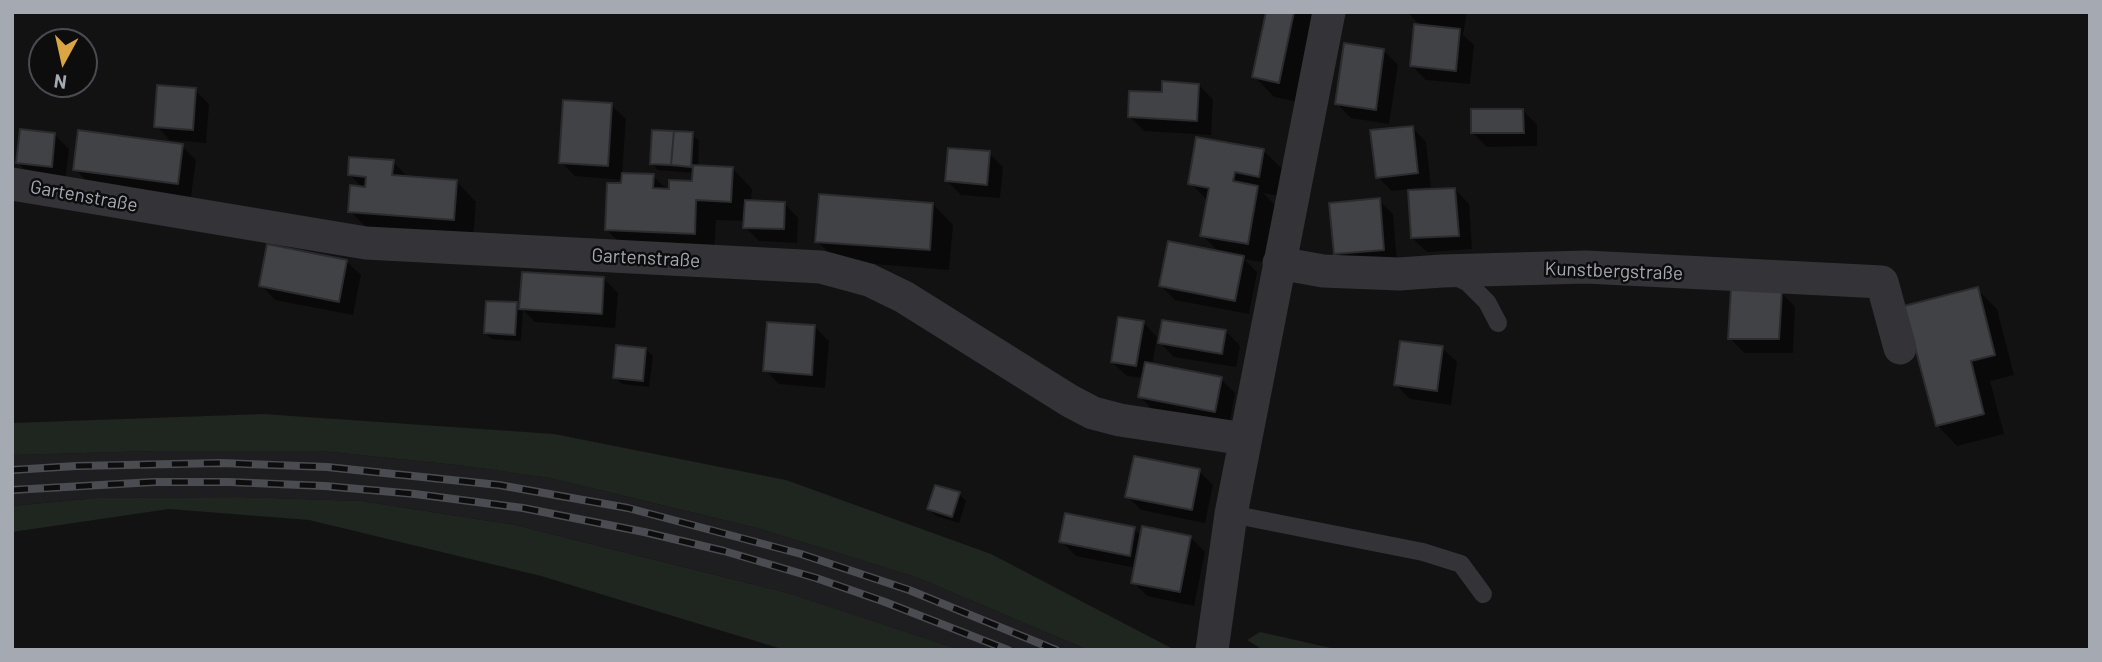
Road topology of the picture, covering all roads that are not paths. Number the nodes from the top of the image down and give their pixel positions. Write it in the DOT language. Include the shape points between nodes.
graph roads {
  1 [pos="1329,12"];
  2 [pos="12,184"];
  3 [pos="1279,263"];
  4 [pos="1442,271"];
  5 [pos="1498,323"];
  6 [pos="1900,348"];
  7 [pos="1245,439"];
  8 [pos="1231,514"];
  9 [pos="1483,594"];
  10 [pos="1212,650"];
  1 -- 3 [label="street"];
  2 -- 7 [label="street, Gartenstraße" via="366,243 821,267 869,279 904,297 1093,413"];
  3 -- 4 [label="street, Kunstbergstraße" via="1322,271"];
  3 -- 7 [label="street"];
  4 -- 5 [label="lane" via="1467,282 1487,302"];
  4 -- 6 [label="street, Kunstbergstraße" via="1586,267 1882,282"];
  7 -- 8 [label="street"];
  8 -- 9 [label="lane" via="1423,552 1461,564"];
  8 -- 10 [label="street"];
}
